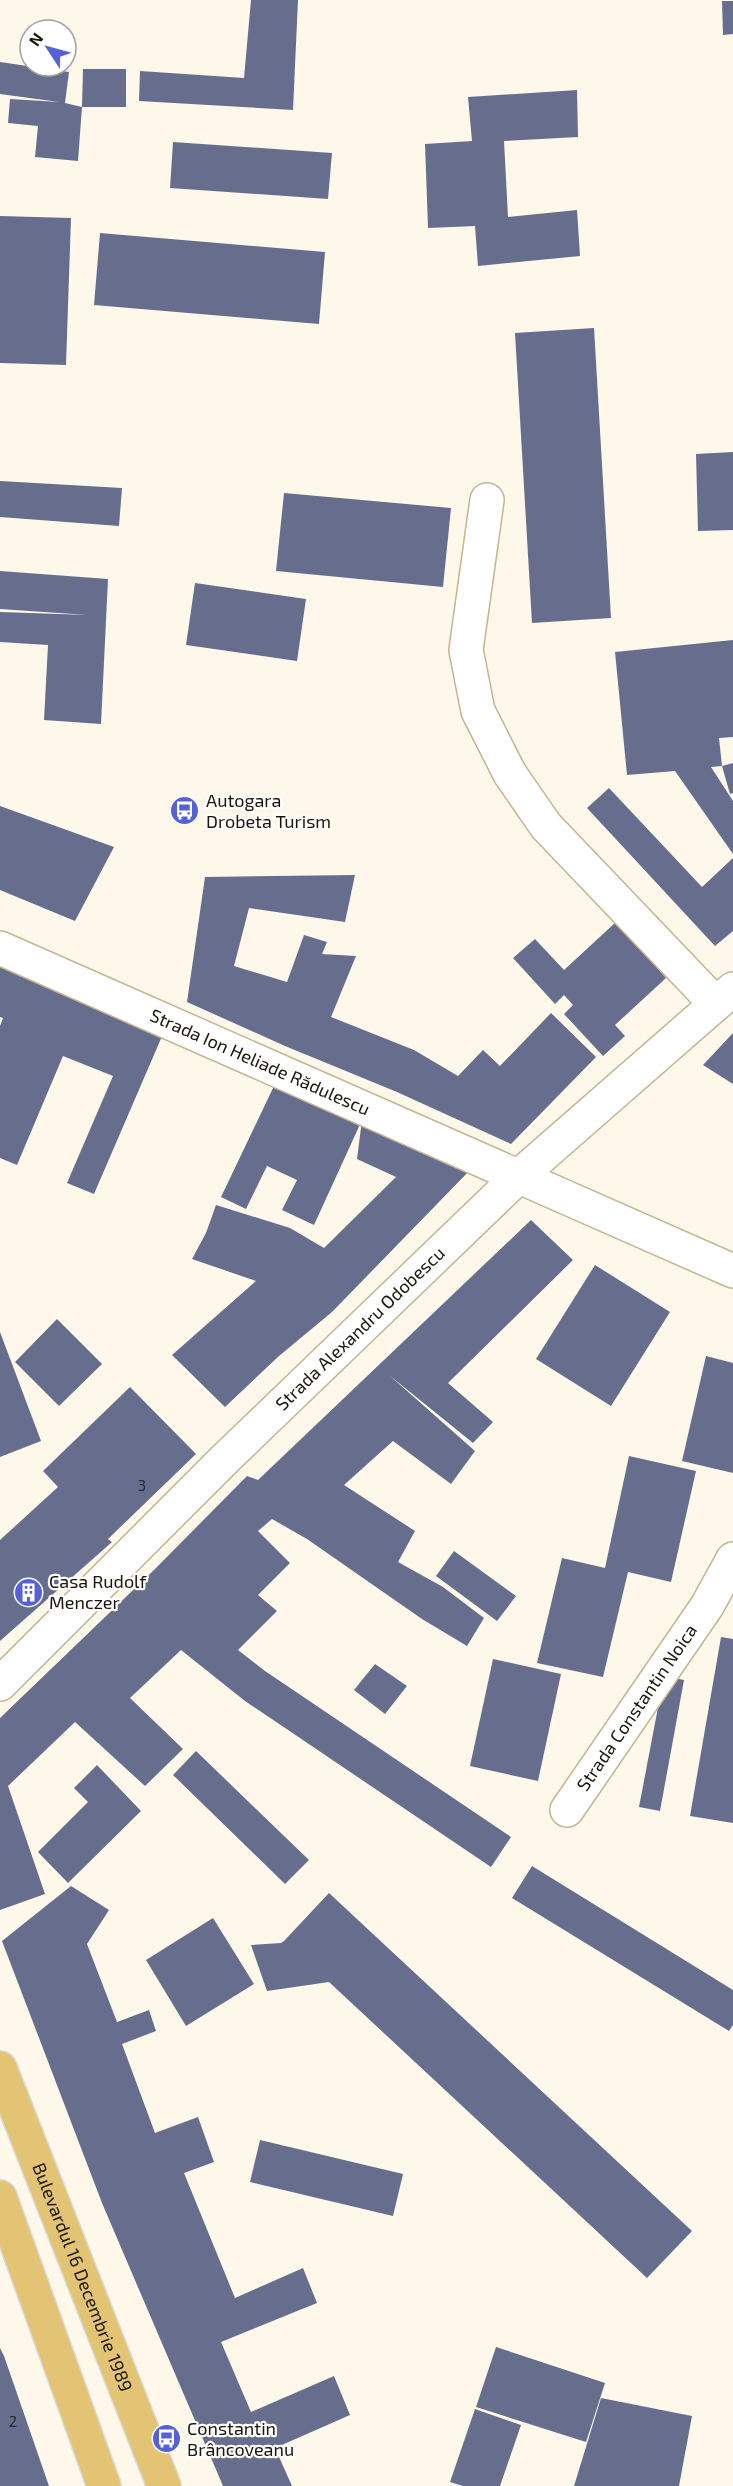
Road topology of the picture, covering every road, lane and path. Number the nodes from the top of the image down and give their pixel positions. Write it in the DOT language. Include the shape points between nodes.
graph roads {
  1 [pos="487,500"];
  2 [pos="0,948"];
  3 [pos="724,997"];
  4 [pos="518,1177"];
  5 [pos="733,1271"];
  6 [pos="733,1559"];
  7 [pos="720,1607"];
  8 [pos="0,1684"];
  9 [pos="567,1810"];
  10 [pos="0,2068"];
  11 [pos="0,2197"];
  12 [pos="104,2486"];
  13 [pos="164,2486"];
  1 -- 3 [label="street" via="466,650 478,711 510,774 546,826"];
  2 -- 4 [label="street, Strada Ion Heliade Rădulescu"];
  3 -- 4 [label="street, Strada Alexandru Odobescu"];
  4 -- 5 [label="street, Strada Ion Heliade Rădulescu"];
  4 -- 8 [label="street, Strada Alexandru Odobescu" via="224,1460"];
  6 -- 7 [label="street, Strada Constantin Noica"];
  7 -- 9 [label="street, Strada Constantin Noica"];
  10 -- 13 [label="main road, Bulevardul 16 Decembrie 1989"];
  11 -- 12 [label="main road"];
}
